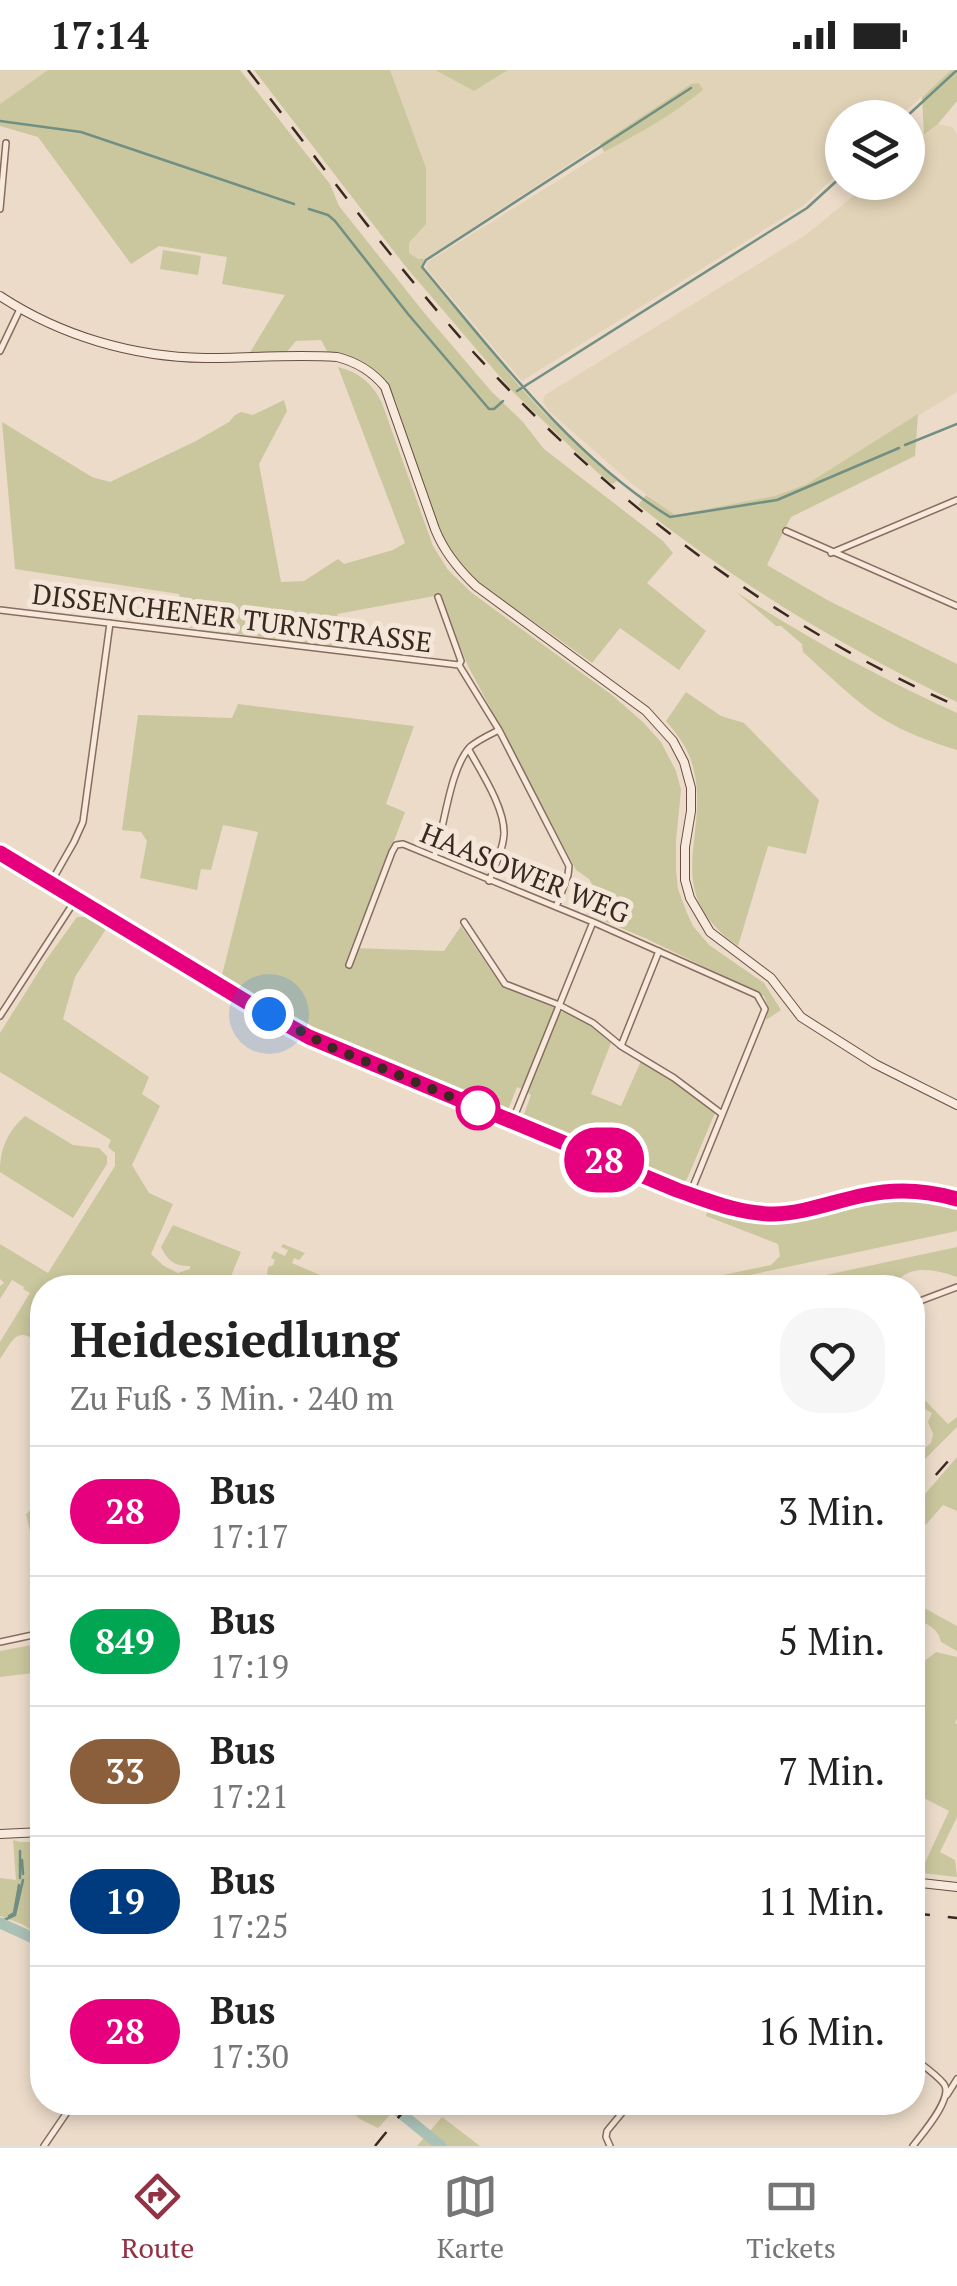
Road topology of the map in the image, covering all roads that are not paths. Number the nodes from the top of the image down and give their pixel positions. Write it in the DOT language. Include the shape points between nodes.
graph roads {
  1 [pos="6,143"];
  2 [pos="0,209"];
  3 [pos="0,296"];
  4 [pos="20,309"];
  5 [pos="0,351"];
  6 [pos="957,500"];
  7 [pos="786,531"];
  8 [pos="832,553"];
  9 [pos="438,597"];
  10 [pos="957,606"];
  11 [pos="0,610"];
  12 [pos="110,623"];
  13 [pos="459,666"];
  14 [pos="498,730"];
  15 [pos="468,749"];
  16 [pos="0,853"];
  17 [pos="434,857"];
  18 [pos="489,881"];
  19 [pos="50,884"];
  20 [pos="76,899"];
  21 [pos="556,907"];
  22 [pos="464,922"];
  23 [pos="593,922"];
  24 [pos="659,950"];
  25 [pos="349,965"];
  26 [pos="560,1005"];
  27 [pos="0,1016"];
  28 [pos="621,1046"];
  29 [pos="957,1105"];
  30 [pos="722,1114"];
  31 [pos="512,1122"];
  32 [pos="690,1194"];
  33 [pos="957,1198"];
  34 [pos="957,1287"];
  35 [pos="925,1299"];
  36 [pos="30,1636"];
  37 [pos="0,1642"];
  38 [pos="30,1833"];
  39 [pos="0,1834"];
  40 [pos="925,1883"];
  41 [pos="957,1887"];
  42 [pos="925,2068"];
  43 [pos="957,2079"];
  44 [pos="946,2098"];
  45 [pos="65,2115"];
  46 [pos="621,2115"];
  47 [pos="44,2146"];
  48 [pos="610,2146"];
  49 [pos="912,2146"];
  1 -- 2 [label="street"];
  3 -- 4 [label="street"];
  4 -- 5 [label="street"];
  4 -- 29 [label="street" via="139,352 337,357 372,373 385,386 440,542 454,563 646,711 674,741 691,788 685,880 710,932 772,978 801,1018"];
  6 -- 8 [label="street"];
  7 -- 8 [label="street"];
  8 -- 10 [label="street"];
  9 -- 13 [label="street"];
  11 -- 12 [label="street, DISSENCHENER TURNSTRASSE"];
  12 -- 13 [label="street, DISSENCHENER TURNSTRASSE"];
  12 -- 19 [label="street" via="82,822"];
  13 -- 14 [label="street"];
  14 -- 15 [label="street"];
  14 -- 21 [label="street" via="569,866"];
  15 -- 17 [label="street"];
  15 -- 18 [label="street" via="505,829"];
  16 -- 19 [label="street"];
  17 -- 18 [label="street, HAASOWER WEG"];
  17 -- 25 [label="street, HAASOWER WEG" via="403,844 394,848"];
  18 -- 21 [label="street, HAASOWER WEG"];
  19 -- 20 [label="street"];
  20 -- 27 [label="street"];
  20 -- 31 [label="street" via="328,1046"];
  21 -- 23 [label="street, HAASOWER WEG"];
  22 -- 26 [label="street" via="505,984"];
  23 -- 24 [label="street, HAASOWER WEG"];
  23 -- 26 [label="street"];
  24 -- 28 [label="street"];
  24 -- 30 [label="street, HAASOWER WEG" via="757,995 764,1008"];
  26 -- 28 [label="street"];
  26 -- 31 [label="street"];
  28 -- 30 [label="street"];
  30 -- 32 [label="street"];
  31 -- 32 [label="street"];
  32 -- 33 [label="street" via="775,1214 900,1190"];
  34 -- 35 [label="street"];
  36 -- 37 [label="street"];
  38 -- 39 [label="street"];
  40 -- 41 [label="street"];
  42 -- 44 [label="street" via="947,2088"];
  43 -- 44 [label="street"];
  44 -- 49 [label="street"];
  45 -- 47 [label="street"];
  46 -- 48 [label="street" via="607,2132"];
}
